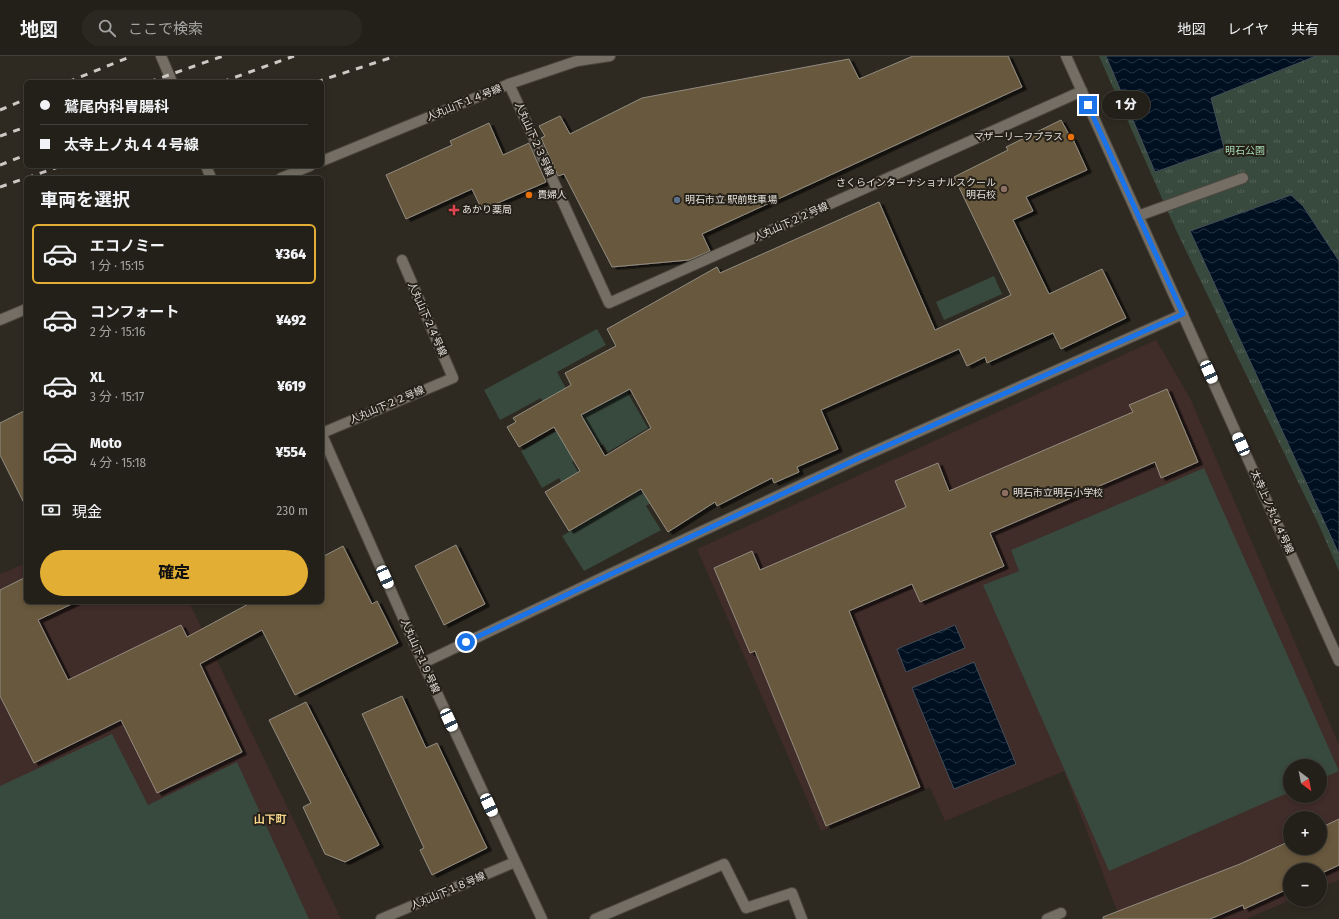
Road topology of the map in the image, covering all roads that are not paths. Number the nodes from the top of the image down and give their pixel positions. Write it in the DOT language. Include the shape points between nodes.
graph roads {
  1 [pos="161,56"];
  2 [pos="610,56"];
  3 [pos="1066,56"];
  4 [pos="171,80"];
  5 [pos="509,84"];
  6 [pos="1082,91"];
  7 [pos="324,160"];
  8 [pos="305,168"];
  9 [pos="286,176"];
  10 [pos="1243,178"];
  11 [pos="1138,216"];
  12 [pos="402,260"];
  13 [pos="609,304"];
  14 [pos="24,310"];
  15 [pos="1183,314"];
  16 [pos="0,320"];
  17 [pos="453,378"];
  18 [pos="324,433"];
  19 [pos="324,439"];
  20 [pos="1339,661"];
  21 [pos="423,662"];
  22 [pos="516,862"];
  23 [pos="1061,913"];
  24 [pos="381,919"];
  25 [pos="542,919"];
  26 [pos="596,919"];
  27 [pos="802,919"];
  28 [pos="1047,919"];
  1 -- 4 [label="street"];
  2 -- 5 [label="street, 人丸山下１４号線" via="577,61"];
  3 -- 6 [label="street, 太寺上ノ丸４４号線"];
  5 -- 7 [label="street, 人丸山下１４号線"];
  5 -- 13 [label="street, 人丸山下２３号線"];
  6 -- 11 [label="street, 太寺上ノ丸４４号線"];
  6 -- 13 [label="street, 人丸山下２２号線"];
  8 -- 9 [label="street"];
  10 -- 11 [label="street"];
  11 -- 15 [label="street, 太寺上ノ丸４４号線"];
  12 -- 17 [label="street, 人丸山下２４号線"];
  14 -- 16 [label="street"];
  15 -- 20 [label="street, 太寺上ノ丸４４号線"];
  15 -- 21 [label="street" via="857,459"];
  17 -- 18 [label="street, 人丸山下２２号線"];
  19 -- 21 [label="street, 人丸山下１９号線"];
  21 -- 22 [label="street, 人丸山下１９号線"];
  22 -- 24 [label="street, 人丸山下１８号線"];
  22 -- 25 [label="street, 人丸山下１９号線"];
  23 -- 28 [label="street"];
  26 -- 27 [label="street" via="724,864 746,908 792,893"];
}
